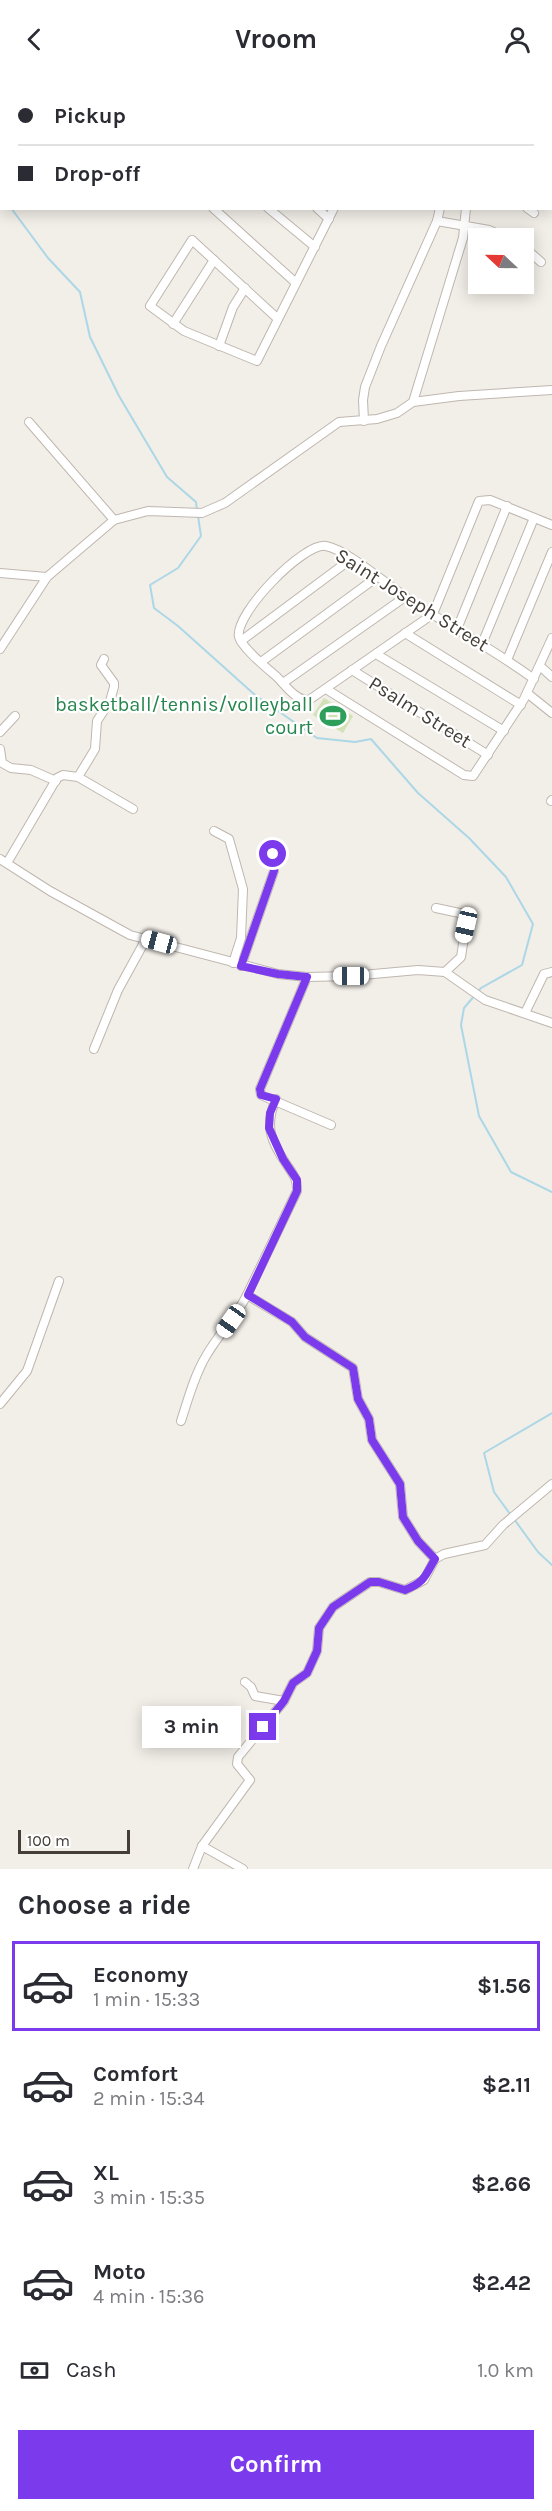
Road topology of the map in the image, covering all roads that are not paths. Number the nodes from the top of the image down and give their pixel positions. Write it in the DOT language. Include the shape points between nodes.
graph roads {
  1 [pos="215,210"];
  2 [pos="270,210"];
  3 [pos="319,210"];
  4 [pos="333,210"];
  5 [pos="440,210"];
  6 [pos="466,210"];
  7 [pos="329,219"];
  8 [pos="437,221"];
  9 [pos="465,226"];
  10 [pos="477,228"];
  11 [pos="315,247"];
  12 [pos="534,256"];
  13 [pos="214,260"];
  14 [pos="541,262"];
  15 [pos="296,283"];
  16 [pos="245,288"];
  17 [pos="278,319"];
  18 [pos="173,324"];
  19 [pos="219,346"];
  20 [pos="552,390"];
  21 [pos="413,402"];
  22 [pos="364,421"];
  23 [pos="29,422"];
  24 [pos="507,507"];
  25 [pos="534,518"];
  26 [pos="114,520"];
  27 [pos="552,525"];
  28 [pos="552,552"];
  29 [pos="351,559"];
  30 [pos="0,573"];
  31 [pos="47,577"];
  32 [pos="377,577"];
  33 [pos="405,597"];
  34 [pos="433,614"];
  35 [pos="457,629"];
  36 [pos="405,633"];
  37 [pos="552,638"];
  38 [pos="241,641"];
  39 [pos="482,644"];
  40 [pos="0,649"];
  41 [pos="376,654"];
  42 [pos="104,659"];
  43 [pos="507,660"];
  44 [pos="261,662"];
  45 [pos="540,666"];
  46 [pos="352,670"];
  47 [pos="552,676"];
  48 [pos="534,679"];
  49 [pos="283,683"];
  50 [pos="326,689"];
  51 [pos="527,693"];
  52 [pos="520,705"];
  53 [pos="552,713"];
  54 [pos="15,716"];
  55 [pos="504,731"];
  56 [pos="0,732"];
  57 [pos="0,749"];
  58 [pos="488,755"];
  59 [pos="78,777"];
  60 [pos="56,781"];
  61 [pos="133,809"];
  62 [pos="214,831"];
  63 [pos="273,854"];
  64 [pos="3,861"];
  65 [pos="436,908"];
  66 [pos="146,939"];
  67 [pos="237,964"];
  68 [pos="445,972"];
  69 [pos="552,972"];
  70 [pos="307,977"];
  71 [pos="525,1013"];
  72 [pos="552,1023"];
  73 [pos="94,1049"];
  74 [pos="276,1099"];
  75 [pos="331,1125"];
  76 [pos="59,1281"];
  77 [pos="248,1295"];
  78 [pos="0,1404"];
  79 [pos="181,1421"];
  80 [pos="552,1484"];
  81 [pos="435,1559"];
  82 [pos="245,1682"];
  83 [pos="284,1701"];
  84 [pos="202,1845"];
  85 [pos="193,1869"];
  86 [pos="243,1869"];
  1 -- 15 [label="street"];
  2 -- 11 [label="street"];
  3 -- 7 [label="street"];
  4 -- 7 [label="street"];
  5 -- 8 [label="street"];
  6 -- 9 [label="street"];
  7 -- 11 [label="street"];
  8 -- 9 [label="street"];
  8 -- 22 [label="street" via="365,387"];
  9 -- 10 [label="street"];
  9 -- 21 [label="street"];
  11 -- 15 [label="street"];
  12 -- 14 [label="street"];
  13 -- 16 [label="street"];
  13 -- 18 [label="street"];
  13 -- 18 [label="street" via="192,240 150,306"];
  15 -- 17 [label="street"];
  16 -- 17 [label="street"];
  16 -- 19 [label="street" via="233,307"];
  17 -- 19 [label="street" via="257,361"];
  18 -- 19 [label="street"];
  20 -- 21 [label="street"];
  21 -- 22 [label="street" via="398,413"];
  22 -- 26 [label="street" via="332,425 225,502 197,513 148,512"];
  23 -- 26 [label="street"];
  24 -- 25 [label="street"];
  24 -- 34 [label="street" via="486,499 477,505"];
  24 -- 35 [label="street"];
  25 -- 27 [label="street"];
  25 -- 39 [label="street"];
  26 -- 31 [label="street"];
  28 -- 43 [label="street"];
  29 -- 32 [label="street, Saint Joseph Street"];
  29 -- 38 [label="street"];
  29 -- 38 [label="street, Saint Joseph Street" via="325,546 297,560 275,579 250,610 239,632"];
  30 -- 31 [label="street"];
  31 -- 40 [label="street"];
  32 -- 33 [label="street, Saint Joseph Street"];
  32 -- 44 [label="street"];
  33 -- 34 [label="street, Saint Joseph Street"];
  33 -- 49 [label="street"];
  34 -- 35 [label="street, Saint Joseph Street"];
  34 -- 36 [label="street"];
  35 -- 39 [label="street, Saint Joseph Street"];
  36 -- 41 [label="street"];
  36 -- 52 [label="street"];
  37 -- 45 [label="street"];
  38 -- 44 [label="street"];
  39 -- 43 [label="street, Saint Joseph Street"];
  41 -- 46 [label="street"];
  41 -- 55 [label="street"];
  42 -- 59 [label="street" via="101,665 114,687 97,721 95,749"];
  43 -- 48 [label="street, Saint Joseph Street"];
  44 -- 49 [label="street"];
  45 -- 47 [label="street"];
  45 -- 48 [label="street"];
  46 -- 50 [label="street"];
  46 -- 58 [label="street, Psalm Street"];
  48 -- 51 [label="street"];
  49 -- 50 [label="street" via="305,700"];
  50 -- 58 [label="street" via="464,775 475,775"];
  51 -- 52 [label="street"];
  51 -- 53 [label="street"];
  52 -- 55 [label="street"];
  54 -- 56 [label="street"];
  55 -- 58 [label="street"];
  57 -- 60 [label="street" via="2,764"];
  59 -- 60 [label="street" via="60,775"];
  59 -- 61 [label="street"];
  60 -- 64 [label="street"];
  62 -- 67 [label="street" via="229,838 243,889"];
  63 -- 67 [label="street" via="274,871"];
  64 -- 66 [label="street" via="105,922"];
  65 -- 68 [label="street" via="467,918 460,957"];
  66 -- 67 [label="street"];
  66 -- 73 [label="street" via="118,990"];
  67 -- 70 [label="street"];
  68 -- 70 [label="street"];
  68 -- 71 [label="street" via="475,993"];
  69 -- 71 [label="street" via="544,974"];
  70 -- 74 [label="street" via="260,1089 261,1095"];
  71 -- 72 [label="street"];
  74 -- 75 [label="street"];
  74 -- 77 [label="street" via="269,1128 297,1180 297,1191"];
  76 -- 78 [label="street" via="27,1371"];
  77 -- 79 [label="street" via="206,1355"];
  77 -- 81 [label="street" via="353,1368 358,1399 369,1419 372,1440 400,1484 403,1517"];
  80 -- 81 [label="street" via="485,1545"];
  81 -- 83 [label="street" via="417,1586 405,1590 370,1582 333,1607 319,1628 317,1651 307,1673 293,1683"];
  82 -- 83 [label="street" via="255,1696"];
  83 -- 84 [label="street" via="238,1757 237,1764 249,1776 249,1783"];
  84 -- 85 [label="street"];
  84 -- 86 [label="street"];
}
